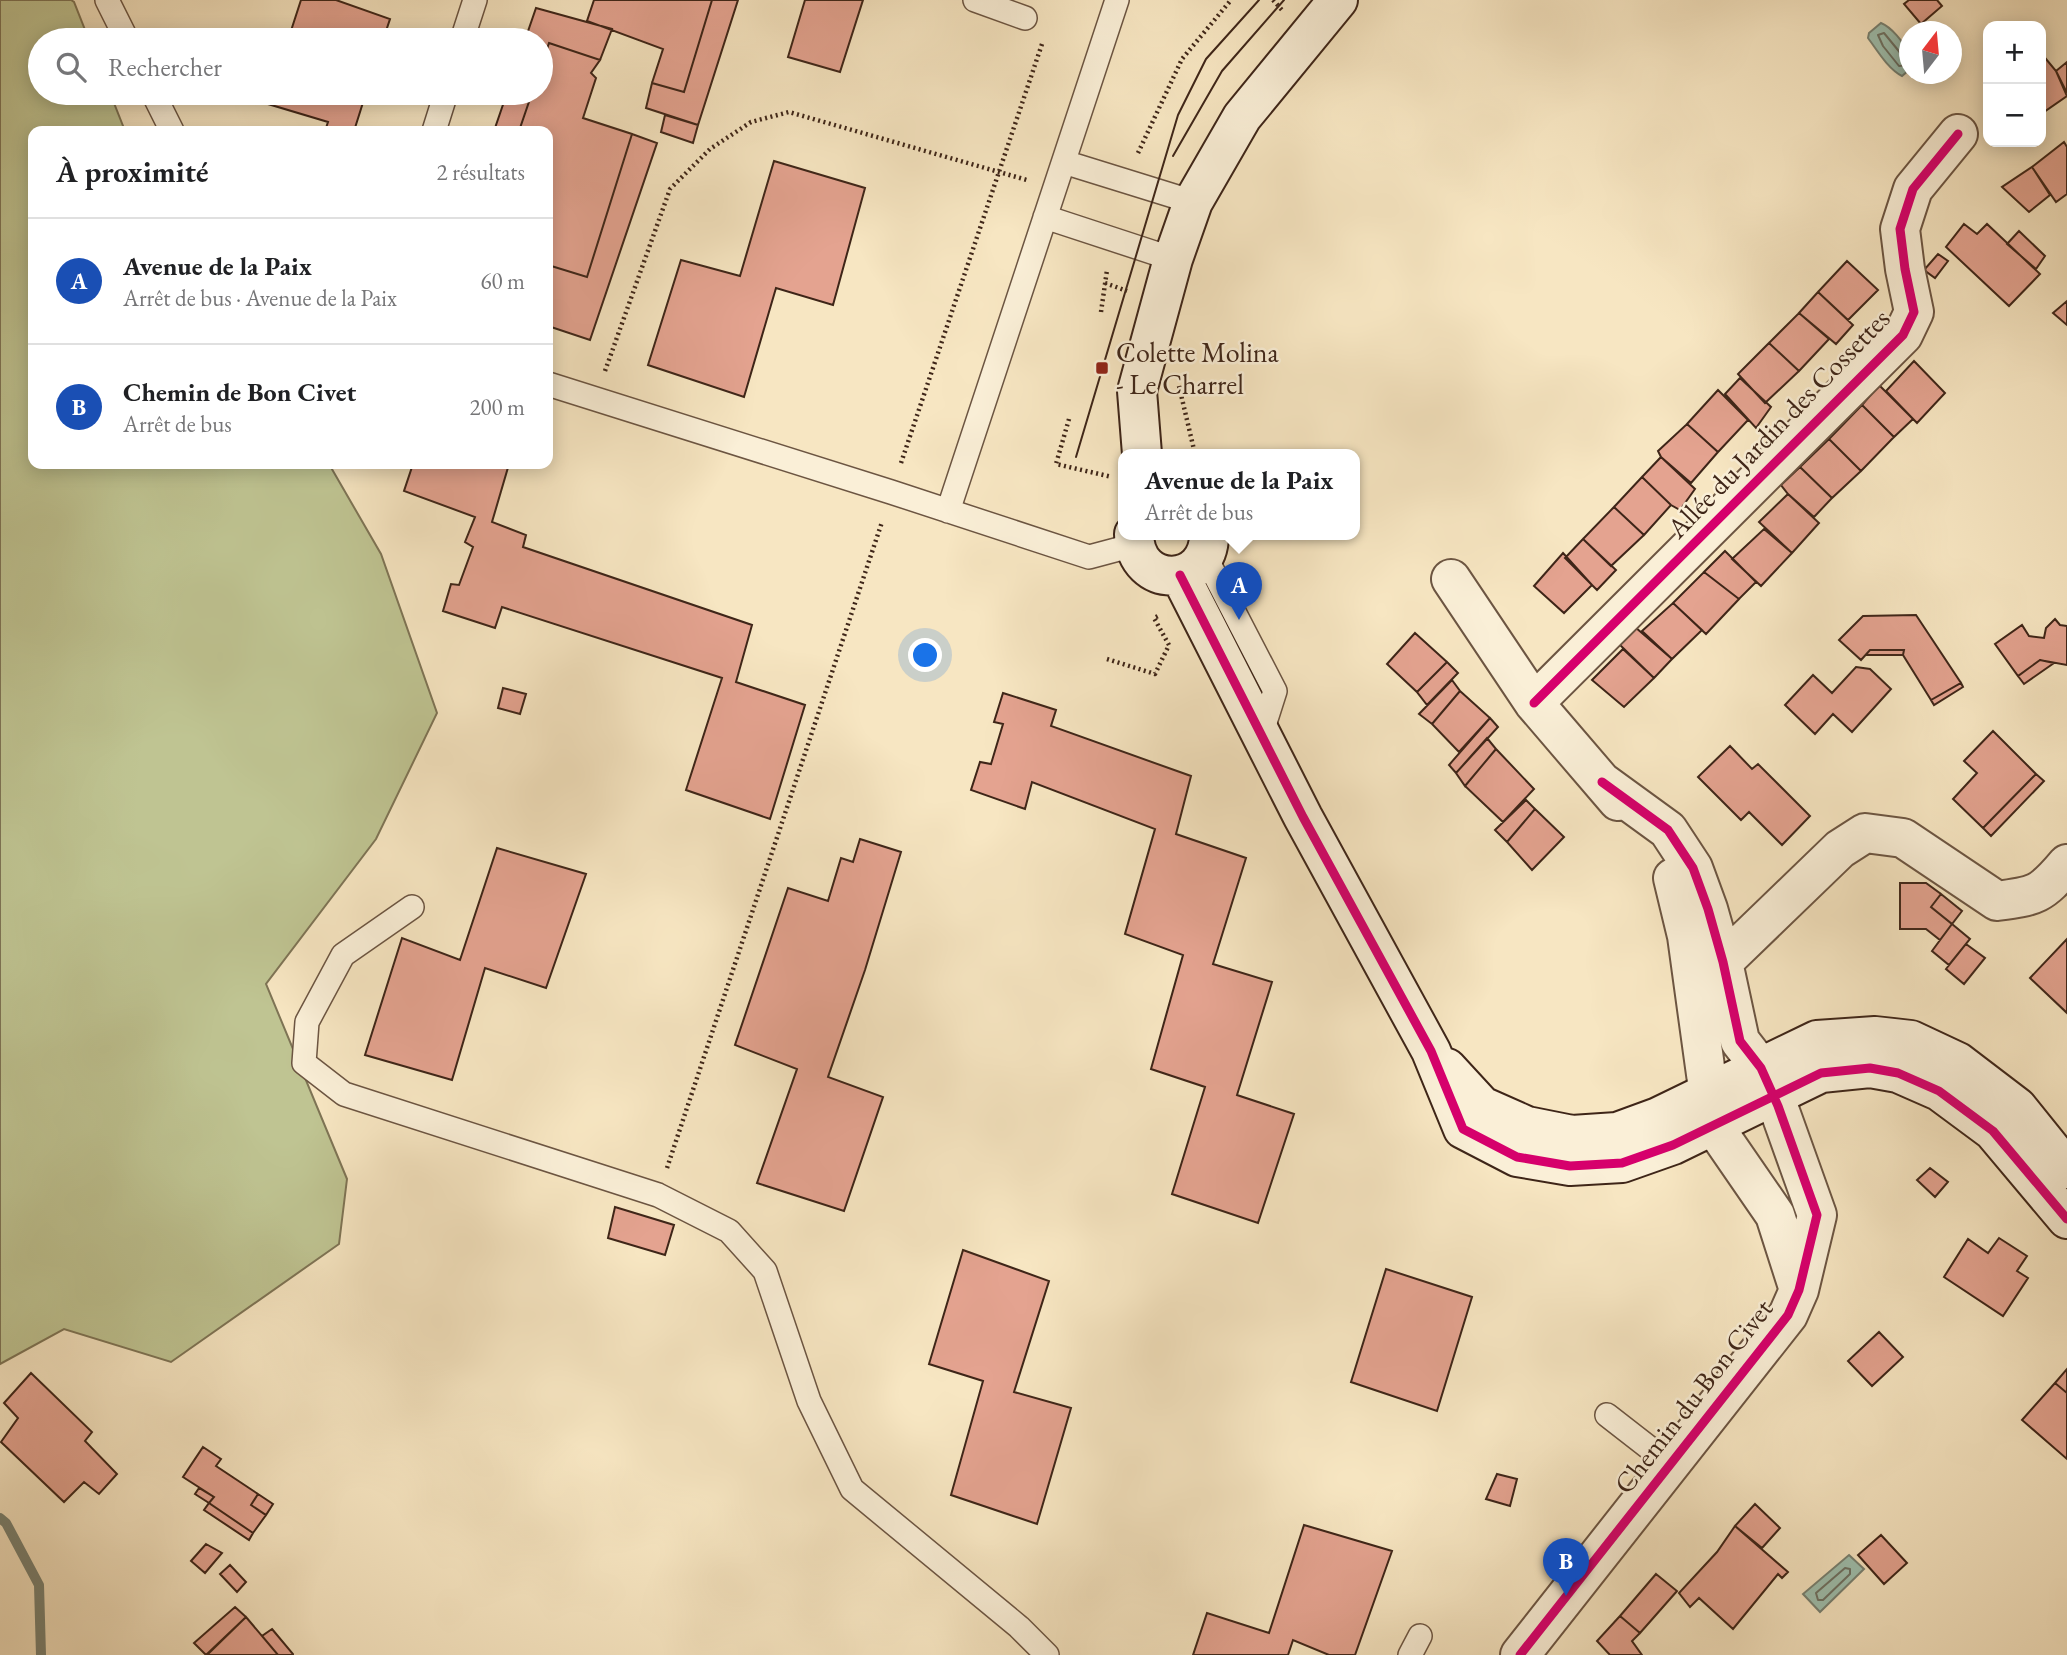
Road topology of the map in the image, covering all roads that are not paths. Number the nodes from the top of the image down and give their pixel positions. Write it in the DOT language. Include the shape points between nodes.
graph roads {
  1 [pos="107,0"];
  2 [pos="475,0"];
  3 [pos="975,0"];
  4 [pos="1117,0"];
  5 [pos="1338,0"];
  6 [pos="1025,18"];
  7 [pos="121,28"];
  8 [pos="467,28"];
  9 [pos="159,105"];
  10 [pos="442,105"];
  11 [pos="170,126"];
  12 [pos="436,126"];
  13 [pos="1958,134"];
  14 [pos="1064,162"];
  15 [pos="1193,202"];
  16 [pos="1045,217"];
  17 [pos="1173,259"];
  18 [pos="553,386"];
  19 [pos="1131,449"];
  20 [pos="948,511"];
  21 [pos="1134,540"];
  22 [pos="1196,566"];
  23 [pos="1451,579"];
  24 [pos="1534,703"];
  25 [pos="1602,782"];
  26 [pos="2067,864"];
  27 [pos="412,907"];
  28 [pos="1723,962"];
  29 [pos="1739,1095"];
  30 [pos="2067,1169"];
  31 [pos="2067,1219"];
  32 [pos="1799,1290"];
  33 [pos="1607,1415"];
  34 [pos="1670,1464"];
  35 [pos="1047,1655"];
  36 [pos="1520,1655"];
  1 -- 7 [label="lane"];
  2 -- 8 [label="lane"];
  3 -- 6 [label="lane"];
  4 -- 14 [label="lane"];
  5 -- 15 [label="street" via="1242,117"];
  9 -- 11 [label="lane"];
  10 -- 12 [label="lane"];
  13 -- 24 [label="street, Allée du Jardin des Cossettes" via="1913,189 1900,229 1914,312 1903,335"];
  14 -- 15 [label="lane"];
  14 -- 16 [label="lane"];
  15 -- 17 [label="street"];
  16 -- 17 [label="lane"];
  16 -- 20 [label="lane"];
  17 -- 19 [label="street" via="1137,391"];
  18 -- 20 [label="lane"];
  20 -- 21 [label="lane" via="1089,557"];
  21 -- 22 [label="street" via="1142,563 1150,570 1169,576"];
  22 -- 29 [label="street" via="1261,735 1431,1051 1482,1106 1527,1126 1572,1135 1617,1132"];
  23 -- 24 [label="street"];
  24 -- 25 [label="street"];
  25 -- 28 [label="street" via="1668,830 1693,868"];
  25 -- 29 [label="street" via="1653,844 1675,881 1687,936"];
  26 -- 28 [label="street" via="2048,887 2032,897 1997,901 1903,838 1865,833 1840,849"];
  27 -- 35 [label="lane" via="343,955 306,1022 304,1063 344,1094 658,1195 729,1231 765,1271 809,1401 852,1489"];
  28 -- 29 [label="street" via="1740,1041"];
  29 -- 30 [label="street" via="1817,1041 1911,1040 1958,1062 2017,1107"];
  29 -- 31 [label="street" via="1821,1073 1870,1068 1898,1073 1939,1090 1993,1131"];
  29 -- 32 [label="street, Chemin du Bon Civet"];
  29 -- 32 [label="street, Chemin du Bon Civet" via="1817,1215"];
  32 -- 34 [label="street, Chemin du Bon Civet" via="1788,1315"];
  33 -- 34 [label="lane"];
  34 -- 36 [label="street, Chemin du Bon Civet"];
}
